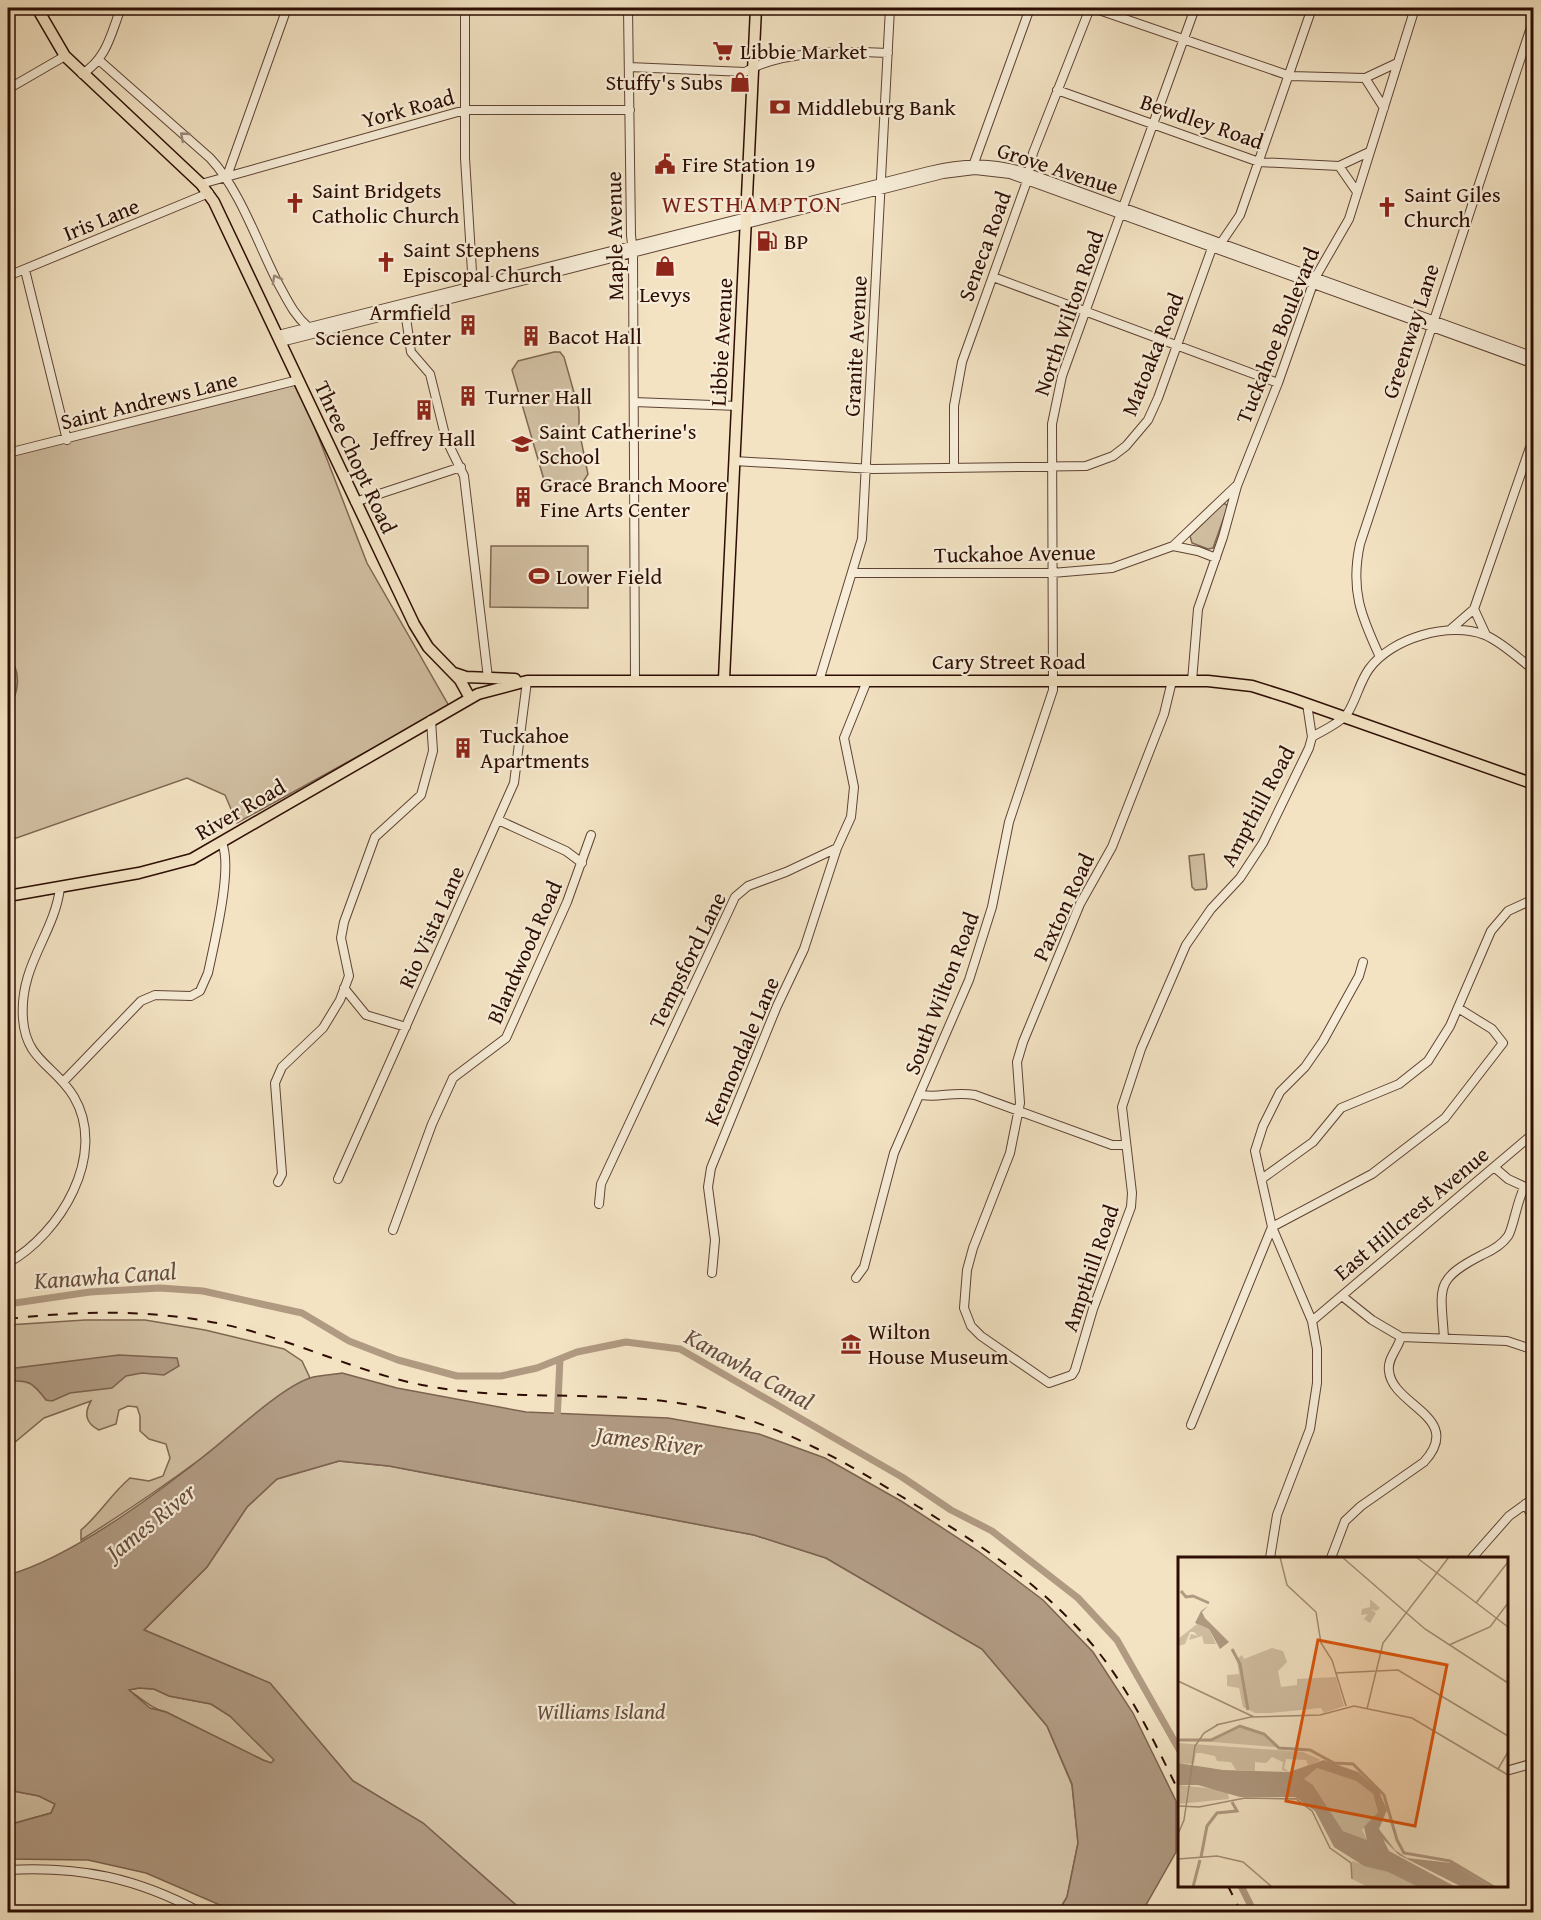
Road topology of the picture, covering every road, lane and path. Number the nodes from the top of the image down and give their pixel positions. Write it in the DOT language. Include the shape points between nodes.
graph roads {
  1 [pos="37,8"];
  2 [pos="120,8"];
  3 [pos="287,8"];
  4 [pos="465,8"];
  5 [pos="628,8"];
  6 [pos="756,8"];
  7 [pos="890,8"];
  8 [pos="1030,8"];
  9 [pos="1091,8"];
  10 [pos="1195,8"];
  11 [pos="1312,8"];
  12 [pos="1415,8"];
  13 [pos="1533,18"];
  14 [pos="1531,34"];
  15 [pos="1183,40"];
  16 [pos="888,53"];
  17 [pos="65,56"];
  18 [pos="99,61"];
  19 [pos="1397,63"];
  20 [pos="629,67"];
  21 [pos="753,68"];
  22 [pos="82,74"];
  23 [pos="1290,76"];
  24 [pos="1365,78"];
  25 [pos="8,89"];
  26 [pos="1057,90"];
  27 [pos="1384,108"];
  28 [pos="465,110"];
  29 [pos="630,110"];
  30 [pos="1154,125"];
  31 [pos="1369,152"];
  32 [pos="974,162"];
  33 [pos="1259,162"];
  34 [pos="1339,166"];
  35 [pos="227,176"];
  36 [pos="1028,177"];
  37 [pos="201,184"];
  38 [pos="881,186"];
  39 [pos="1357,192"];
  40 [pos="208,193"];
  41 [pos="1122,211"];
  42 [pos="747,221"];
  43 [pos="1221,243"];
  44 [pos="1212,248"];
  45 [pos="632,250"];
  46 [pos="25,270"];
  47 [pos="8,276"];
  48 [pos="993,277"];
  49 [pos="1314,281"];
  50 [pos="473,288"];
  51 [pos="405,306"];
  52 [pos="1085,312"];
  53 [pos="1433,324"];
  54 [pos="308,327"];
  55 [pos="280,338"];
  56 [pos="1178,344"];
  57 [pos="1533,357"];
  58 [pos="1533,364"];
  59 [pos="298,380"];
  60 [pos="1278,383"];
  61 [pos="634,402"];
  62 [pos="738,406"];
  63 [pos="1533,436"];
  64 [pos="67,440"];
  65 [pos="8,453"];
  66 [pos="734,461"];
  67 [pos="461,467"];
  68 [pos="1053,467"];
  69 [pos="867,468"];
  70 [pos="954,468"];
  71 [pos="1237,486"];
  72 [pos="355,502"];
  73 [pos="1173,546"];
  74 [pos="1216,558"];
  75 [pos="854,573"];
  76 [pos="1052,573"];
  77 [pos="1474,609"];
  78 [pos="1451,629"];
  79 [pos="1485,635"];
  80 [pos="1380,657"];
  81 [pos="1533,670"];
  82 [pos="452,672"];
  83 [pos="488,678"];
  84 [pos="635,679"];
  85 [pos="724,679"];
  86 [pos="1054,680"];
  87 [pos="527,681"];
  88 [pos="819,681"];
  89 [pos="867,681"];
  90 [pos="1172,681"];
  91 [pos="1192,681"];
  92 [pos="470,698"];
  93 [pos="1307,704"];
  94 [pos="1346,716"];
  95 [pos="431,720"];
  96 [pos="1312,737"];
  97 [pos="1533,784"];
  98 [pos="498,820"];
  99 [pos="591,835"];
  100 [pos="222,843"];
  101 [pos="837,848"];
  102 [pos="582,863"];
  103 [pos="60,888"];
  104 [pos="8,896"];
  105 [pos="1533,899"];
  106 [pos="1363,962"];
  107 [pos="344,988"];
  108 [pos="1458,1008"];
  109 [pos="406,1027"];
  110 [pos="63,1082"];
  111 [pos="922,1095"];
  112 [pos="1018,1110"];
  113 [pos="1533,1133"];
  114 [pos="1125,1145"];
  115 [pos="1010,1153"];
  116 [pos="1494,1167"];
  117 [pos="1263,1178"];
  118 [pos="338,1179"];
  119 [pos="278,1182"];
  120 [pos="1524,1188"];
  121 [pos="1533,1191"];
  122 [pos="599,1204"];
  123 [pos="1272,1227"];
  124 [pos="393,1230"];
  125 [pos="8,1263"];
  126 [pos="712,1273"];
  127 [pos="856,1278"];
  128 [pos="1342,1296"];
  129 [pos="1312,1321"];
  130 [pos="1401,1337"];
  131 [pos="1444,1338"];
  132 [pos="1533,1350"];
  133 [pos="1533,1415"];
  134 [pos="1533,1424"];
  135 [pos="1191,1425"];
  136 [pos="1533,1498"];
  137 [pos="1526,1504"];
  138 [pos="1533,1519"];
  139 [pos="1270,1557"];
  140 [pos="1331,1557"];
  141 [pos="1473,1557"];
  142 [pos="1533,1763"];
  143 [pos="1508,1770"];
  144 [pos="8,1870"];
  145 [pos="201,1912"];
  1 -- 17 [label="main road, Three Chopt Road"];
  2 -- 18 [label="street"];
  3 -- 35 [label="street"];
  4 -- 28 [label="street"];
  5 -- 20 [label="street, Maple Avenue"];
  6 -- 21 [label="main road, Libbie Avenue"];
  7 -- 16 [label="street, Granite Avenue"];
  8 -- 32 [label="street"];
  9 -- 15 [label="street"];
  9 -- 26 [label="street, Seneca Road"];
  10 -- 15 [label="street, North Wilton Road"];
  11 -- 23 [label="street"];
  12 -- 19 [label="street, Tuckahoe Boulevard"];
  13 -- 14 [label="street, Greenway Lane"];
  14 -- 53 [label="street, Greenway Lane"];
  15 -- 23 [label="street"];
  15 -- 30 [label="street, North Wilton Road"];
  16 -- 21 [label="street" via="824,54 760,63"];
  16 -- 38 [label="street, Granite Avenue"];
  17 -- 22 [label="main road, Three Chopt Road"];
  17 -- 25 [label="street"];
  18 -- 22 [label="street"];
  35 -- 18 [label="street, one-way"];
  19 -- 24 [label="street"];
  19 -- 27 [label="street, Tuckahoe Boulevard"];
  20 -- 21 [label="street" via="745,72"];
  20 -- 29 [label="street, Maple Avenue"];
  21 -- 42 [label="main road, Libbie Avenue"];
  22 -- 37 [label="main road, Three Chopt Road"];
  23 -- 24 [label="street"];
  23 -- 33 [label="street"];
  24 -- 27 [label="street"];
  26 -- 30 [label="street, Bewdley Road"];
  26 -- 36 [label="street, Seneca Road"];
  27 -- 31 [label="street, Tuckahoe Boulevard"];
  28 -- 29 [label="street, York Road"];
  28 -- 35 [label="street, York Road"];
  28 -- 50 [label="street"];
  29 -- 45 [label="street, Maple Avenue"];
  30 -- 33 [label="street, Bewdley Road"];
  30 -- 41 [label="street, North Wilton Road"];
  31 -- 34 [label="street, Bewdley Road"];
  31 -- 39 [label="street, Tuckahoe Boulevard"];
  32 -- 36 [label="street, Grove Avenue" via="998,165"];
  32 -- 38 [label="street, Grove Avenue"];
  33 -- 34 [label="street, Bewdley Road"];
  33 -- 43 [label="street" via="1240,215"];
  34 -- 39 [label="street"];
  35 -- 37 [label="street, York Road"];
  54 -- 35 [label="street, one-way" via="295,315"];
  36 -- 38 [label="street, Grove Avenue" via="964,170"];
  36 -- 41 [label="street, Grove Avenue"];
  36 -- 48 [label="street, Seneca Road"];
  37 -- 40 [label="main road, Three Chopt Road"];
  38 -- 42 [label="street, Grove Avenue"];
  38 -- 69 [label="street, Granite Avenue"];
  39 -- 49 [label="street, Tuckahoe Boulevard" via="1349,219"];
  40 -- 46 [label="street, Iris Lane"];
  40 -- 55 [label="main road, Three Chopt Road" via="222,214"];
  41 -- 43 [label="street, Grove Avenue"];
  41 -- 44 [label="street, Grove Avenue"];
  41 -- 52 [label="street, North Wilton Road"];
  42 -- 45 [label="street, Grove Avenue"];
  42 -- 62 [label="main road, Libbie Avenue"];
  43 -- 44 [label="street"];
  43 -- 49 [label="street, Grove Avenue"];
  44 -- 49 [label="street, Grove Avenue"];
  44 -- 56 [label="street, Matoaka Road"];
  45 -- 50 [label="street, Grove Avenue"];
  45 -- 61 [label="street, Maple Avenue"];
  46 -- 47 [label="street, Iris Lane"];
  46 -- 64 [label="street"];
  48 -- 52 [label="street"];
  48 -- 70 [label="street, Seneca Road" via="960,371 954,406"];
  49 -- 53 [label="street, Grove Avenue"];
  49 -- 60 [label="street, Tuckahoe Boulevard"];
  50 -- 51 [label="street, Grove Avenue"];
  51 -- 54 [label="street, Grove Avenue"];
  51 -- 55 [label="street, Grove Avenue"];
  51 -- 67 [label="street" via="411,352 430,374 446,440"];
  52 -- 56 [label="street"];
  52 -- 68 [label="street, North Wilton Road" via="1055,403"];
  53 -- 57 [label="street, Grove Avenue"];
  53 -- 58 [label="street, Grove Avenue"];
  53 -- 80 [label="street, Greenway Lane" via="1356,561 1359,610"];
  54 -- 55 [label="street, Grove Avenue"];
  55 -- 59 [label="main road, Three Chopt Road"];
  56 -- 60 [label="street"];
  56 -- 68 [label="street, Matoaka Road" via="1148,420 1126,446 1092,464"];
  59 -- 64 [label="street, Saint Andrews Lane"];
  59 -- 72 [label="main road, Three Chopt Road"];
  60 -- 71 [label="street, Tuckahoe Boulevard"];
  61 -- 62 [label="street"];
  61 -- 84 [label="street, Maple Avenue"];
  62 -- 66 [label="main road, Libbie Avenue"];
  63 -- 77 [label="street"];
  64 -- 65 [label="street, Saint Andrews Lane"];
  66 -- 69 [label="street, Matoaka Road"];
  66 -- 85 [label="main road, Libbie Avenue"];
  67 -- 72 [label="street"];
  67 -- 83 [label="street"];
  68 -- 70 [label="street, Matoaka Road"];
  68 -- 76 [label="street, North Wilton Road"];
  69 -- 70 [label="street, Matoaka Road"];
  69 -- 75 [label="street, Granite Avenue" via="862,540"];
  71 -- 73 [label="street, Tuckahoe Avenue"];
  71 -- 74 [label="street, Tuckahoe Boulevard"];
  72 -- 82 [label="main road, Three Chopt Road" via="422,638"];
  73 -- 74 [label="street"];
  73 -- 76 [label="street, Tuckahoe Avenue" via="1112,568"];
  74 -- 91 [label="street, Tuckahoe Boulevard" via="1195,624"];
  75 -- 76 [label="street, Tuckahoe Avenue"];
  75 -- 88 [label="street, Granite Avenue"];
  76 -- 86 [label="street, North Wilton Road"];
  77 -- 78 [label="street"];
  77 -- 79 [label="street"];
  78 -- 79 [label="street"];
  78 -- 80 [label="street" via="1403,644"];
  79 -- 81 [label="street"];
  80 -- 94 [label="street" via="1369,668"];
  82 -- 83 [label="main road"];
  82 -- 92 [label="main road, Three Chopt Road"];
  83 -- 87 [label="main road"];
  84 -- 85 [label="main road, Cary Street Road"];
  84 -- 87 [label="main road, Cary Street Road"];
  85 -- 88 [label="main road, Cary Street Road"];
  86 -- 89 [label="main road, Cary Street Road"];
  86 -- 90 [label="main road, Cary Street Road"];
  86 -- 111 [label="street, South Wilton Road" via="1009,822 986,929"];
  87 -- 92 [label="main road, Cary Street Road" via="488,689"];
  87 -- 98 [label="street, Rio Vista Lane" via="514,783"];
  88 -- 89 [label="main road, Cary Street Road"];
  89 -- 101 [label="street" via="844,738 854,787 851,817"];
  90 -- 91 [label="main road, Cary Street Road"];
  90 -- 112 [label="street, Paxton Road" via="1164,714 1112,847 1080,903 1023,1042 1017,1062"];
  91 -- 93 [label="main road, Cary Street Road" via="1252,686"];
  92 -- 95 [label="main road, River Road"];
  93 -- 94 [label="main road, Cary Street Road"];
  93 -- 96 [label="street, Ampthill Road"];
  94 -- 96 [label="street, Ampthill Road"];
  94 -- 97 [label="main road, Cary Street Road"];
  95 -- 100 [label="main road, River Road"];
  95 -- 107 [label="street" via="433,751 421,795 375,837 344,922 341,938 349,976"];
  96 -- 114 [label="street, Ampthill Road" via="1263,843 1186,945 1125,1092"];
  98 -- 102 [label="street" via="566,851"];
  98 -- 109 [label="street, Rio Vista Lane"];
  99 -- 102 [label="street, Blandwood Road"];
  100 -- 103 [label="main road, River Road" via="170,866"];
  100 -- 110 [label="street" via="226,859 224,879 204,986 191,996 155,995 141,1001"];
  101 -- 122 [label="street, Tempsford Lane" via="748,886 729,905 601,1184"];
  101 -- 126 [label="street, Kennondale Lane" via="804,949 711,1168 708,1186 715,1240"];
  102 -- 124 [label="street, Blandwood Road" via="506,1038 453,1077"];
  103 -- 104 [label="main road, River Road"];
  103 -- 110 [label="street" via="58,902 28,971 22,1016 33,1052"];
  105 -- 108 [label="street" via="1508,911 1491,931"];
  106 -- 117 [label="street" via="1323,1041 1280,1092 1263,1125 1255,1151"];
  107 -- 109 [label="street" via="366,1015"];
  107 -- 119 [label="street" via="323,1028 282,1066 275,1083 282,1174"];
  108 -- 117 [label="street" via="1428,1061 1413,1075 1341,1108 1313,1142"];
  108 -- 123 [label="street" via="1492,1029 1503,1043 1446,1118 1372,1174"];
  109 -- 118 [label="street, Rio Vista Lane"];
  110 -- 125 [label="street" via="82,1118 85,1157 50,1229"];
  111 -- 112 [label="street" via="960,1092"];
  111 -- 127 [label="street, South Wilton Road" via="894,1153 864,1268"];
  112 -- 114 [label="street" via="1112,1145"];
  112 -- 115 [label="street, Paxton Road"];
  113 -- 116 [label="street, East Hillcrest Avenue"];
  114 -- 115 [label="street, Ampthill Road" via="1132,1193 1127,1220 1075,1370 1072,1375 1050,1383 981,1336 971,1326 964,1308 973,1248"];
  116 -- 120 [label="street"];
  116 -- 128 [label="street, East Hillcrest Avenue"];
  117 -- 123 [label="street"];
  120 -- 121 [label="street"];
  120 -- 131 [label="street" via="1515,1206 1509,1236 1457,1268 1446,1280 1441,1290"];
  123 -- 129 [label="street"];
  123 -- 135 [label="street"];
  128 -- 129 [label="street, East Hillcrest Avenue"];
  128 -- 130 [label="street"];
  129 -- 139 [label="street" via="1318,1369 1314,1413 1276,1515"];
  130 -- 131 [label="street"];
  130 -- 140 [label="street" via="1389,1366 1390,1377 1429,1419 1435,1431 1435,1445 1424,1462 1345,1521"];
  131 -- 132 [label="street" via="1507,1341"];
  133 -- 134 [label="street"];
  136 -- 137 [label="street"];
  137 -- 138 [label="street"];
  137 -- 141 [label="street" via="1509,1516"];
  142 -- 143 [label="street"];
  144 -- 145 [label="street" via="109,1875 138,1883"];
}
